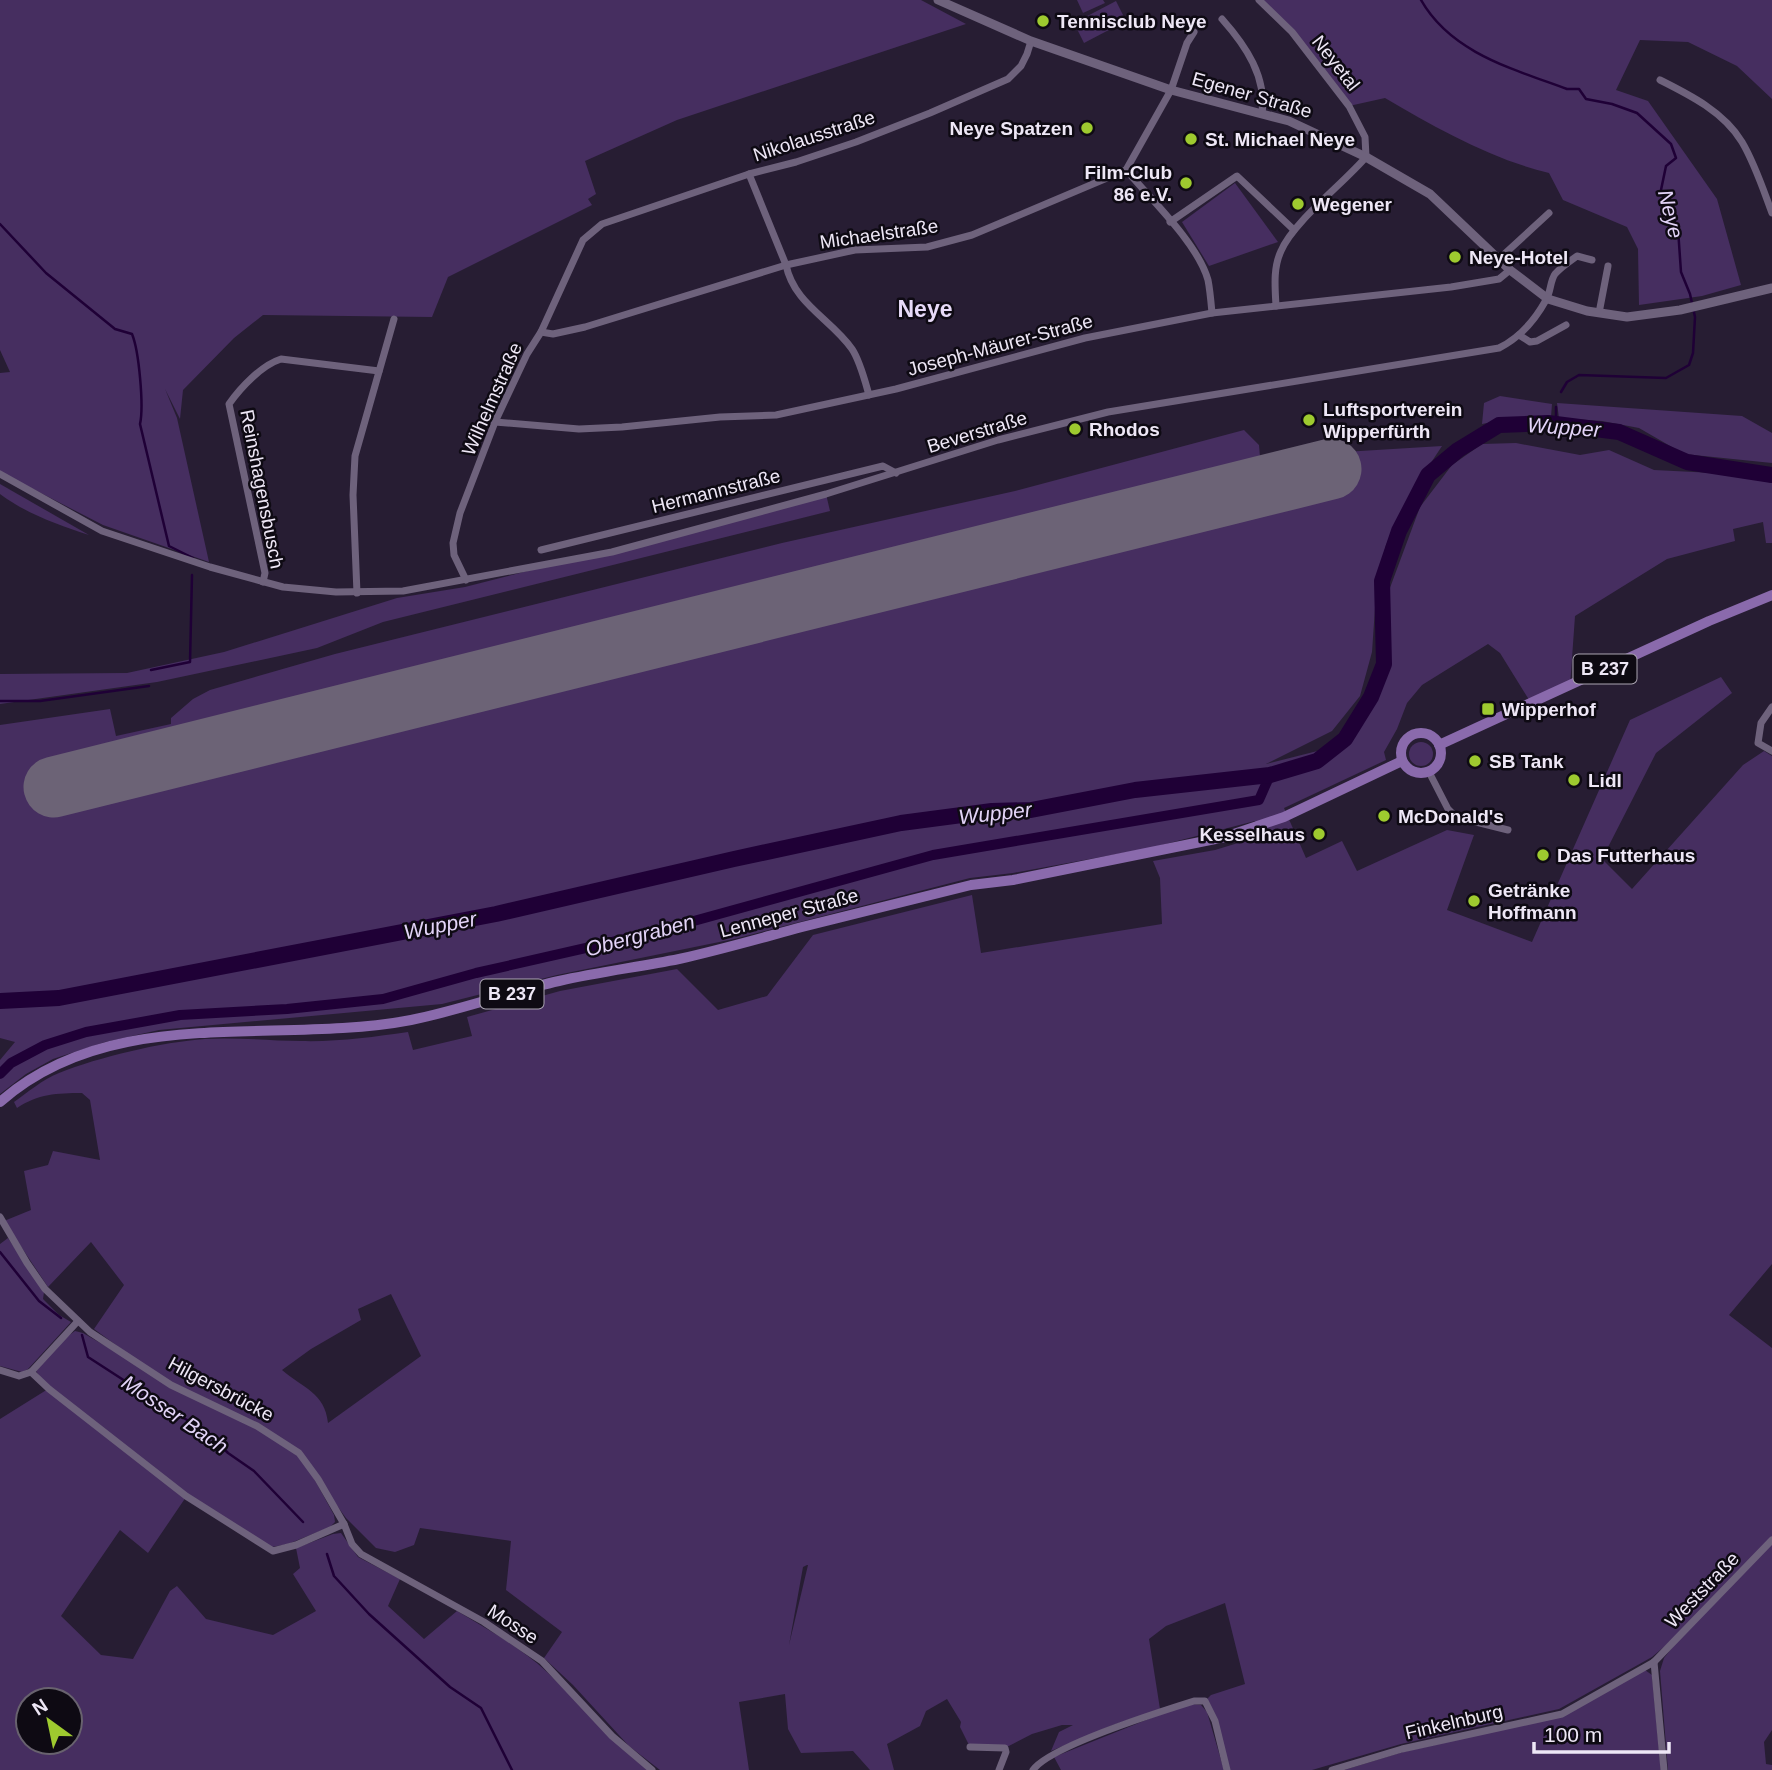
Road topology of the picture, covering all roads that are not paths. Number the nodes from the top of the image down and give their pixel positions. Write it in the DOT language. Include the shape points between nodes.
graph roads {
  1 [pos="938,0"];
  2 [pos="1259,0"];
  3 [pos="1222,19"];
  4 [pos="1194,32"];
  5 [pos="1031,41"];
  6 [pos="1660,80"];
  7 [pos="1171,90"];
  8 [pos="1262,114"];
  9 [pos="1366,157"];
  10 [pos="1126,170"];
  11 [pos="749,174"];
  12 [pos="1549,213"];
  13 [pos="1772,213"];
  14 [pos="1170,222"];
  15 [pos="1294,230"];
  16 [pos="586,236"];
  17 [pos="1499,259"];
  18 [pos="1592,260"];
  19 [pos="786,265"];
  20 [pos="1608,266"];
  21 [pos="1510,271"];
  22 [pos="1772,288"];
  23 [pos="1548,299"];
  24 [pos="1276,306"];
  25 [pos="1212,313"];
  26 [pos="1599,313"];
  27 [pos="394,319"];
  28 [pos="1566,325"];
  29 [pos="541,332"];
  30 [pos="1519,335"];
  31 [pos="379,371"];
  32 [pos="869,395"];
  33 [pos="495,422"];
  34 [pos="897,473"];
  35 [pos="0,474"];
  36 [pos="541,550"];
  37 [pos="466,580"];
  38 [pos="263,582"];
  39 [pos="357,593"];
  40 [pos="1772,595"];
  41 [pos="1772,707"];
  42 [pos="1439,745"];
  43 [pos="1772,751"];
  44 [pos="1402,761"];
  45 [pos="1429,772"];
  46 [pos="1508,830"];
  47 [pos="0,1102"];
  48 [pos="0,1217"];
  49 [pos="78,1321"];
  50 [pos="0,1370"];
  51 [pos="31,1372"];
  52 [pos="332,1503"];
  53 [pos="344,1524"];
  54 [pos="1772,1540"];
  55 [pos="1654,1662"];
  56 [pos="970,1747"];
  57 [pos="652,1770"];
  58 [pos="999,1770"];
  59 [pos="1033,1770"];
  60 [pos="1227,1770"];
  61 [pos="1332,1770"];
  62 [pos="1664,1770"];
  1 -- 5 [label="street, Egener Straße"];
  2 -- 9 [label="street, Neyetal" via="1292,32 1349,106 1366,137"];
  3 -- 8 [label="street" via="1259,74"];
  4 -- 7 [label="street"];
  5 -- 7 [label="street, Egener Straße"];
  5 -- 11 [label="street, Nikolausstraße" via="1021,66 1008,79 859,141"];
  6 -- 13 [label="street" via="1698,99 1741,140"];
  7 -- 8 [label="street, Egener Straße"];
  7 -- 10 [label="street"];
  8 -- 9 [label="street, Egener Straße" via="1289,121"];
  9 -- 15 [label="street"];
  9 -- 17 [label="street, Egener Straße" via="1430,194"];
  10 -- 14 [label="street"];
  10 -- 19 [label="street, Michaelstraße" via="972,234 927,247 855,250"];
  11 -- 16 [label="street, Nikolausstraße" via="602,224"];
  11 -- 19 [label="street"];
  12 -- 17 [label="street"];
  14 -- 15 [label="street" via="1237,176"];
  14 -- 25 [label="street" via="1199,260 1208,280"];
  15 -- 24 [label="street" via="1281,251 1275,276"];
  16 -- 29 [label="street, Wilhelmstraße"];
  17 -- 21 [label="street, Egener Straße"];
  18 -- 23 [label="street, Beverstraße" via="1577,256 1557,272"];
  19 -- 29 [label="street, Michaelstraße" via="585,327"];
  19 -- 32 [label="street" via="813,312 853,350"];
  20 -- 26 [label="street"];
  21 -- 23 [label="street, Egener Straße"];
  21 -- 24 [label="street, Joseph-Mäurer-Straße" via="1499,279"];
  22 -- 26 [label="street, Egener Straße" via="1680,310 1627,317"];
  23 -- 26 [label="street, Egener Straße"];
  23 -- 30 [label="street, Beverstraße"];
  24 -- 25 [label="street, Joseph-Mäurer-Straße"];
  25 -- 32 [label="street, Joseph-Mäurer-Straße" via="1085,338"];
  27 -- 31 [label="street"];
  28 -- 30 [label="street" via="1537,341"];
  29 -- 33 [label="street, Wilhelmstraße"];
  30 -- 34 [label="street, Beverstraße" via="1499,348 1097,415 998,440"];
  31 -- 38 [label="street, Reinshagensbusch" via="281,359 272,362 229,404 265,573"];
  31 -- 39 [label="street" via="355,456"];
  32 -- 33 [label="street, Joseph-Mäurer-Straße" via="776,415 622,428"];
  33 -- 37 [label="street, Wilhelmstraße" via="453,543"];
  34 -- 36 [label="street, Hermannstraße" via="883,466"];
  34 -- 37 [label="street, Beverstraße" via="612,552"];
  35 -- 38 [label="street, Beverstraße" via="102,531"];
  37 -- 39 [label="street, Beverstraße"];
  38 -- 39 [label="street, Beverstraße"];
  40 -- 42 [label="main road, B 237"];
  41 -- 43 [label="street" via="1761,723 1758,743"];
  42 -- 44 [label="main road" via="1424,733 1412,735 1402,747"];
  42 -- 45 [label="main road" via="1440,757"];
  44 -- 45 [label="main road" via="1410,771"];
  44 -- 47 [label="main road, Lenneper Straße / B 237" via="1284,817 1225,837 971,885 712,951 558,981 410,1020 369,1027 203,1031 128,1043 51,1066"];
  45 -- 46 [label="street" via="1455,817"];
  48 -- 49 [label="street, Hilgersbrücke" via="45,1289"];
  49 -- 51 [label="street"];
  49 -- 52 [label="street, Hilgersbrücke" via="171,1385 257,1426 299,1453"];
  50 -- 51 [label="street" via="19,1376"];
  51 -- 53 [label="street" via="186,1496 273,1551"];
  52 -- 53 [label="street, Mosse"];
  53 -- 57 [label="street, Mosse" via="361,1554 484,1622 542,1661 612,1736"];
  54 -- 55 [label="street, Weststraße"];
  55 -- 61 [label="street, Finkelnburg" via="1562,1714 1402,1749"];
  55 -- 62 [label="street"];
  56 -- 58 [label="street" via="1005,1748"];
  59 -- 60 [label="street" via="1075,1744 1194,1701 1205,1701 1210,1711"];
}
